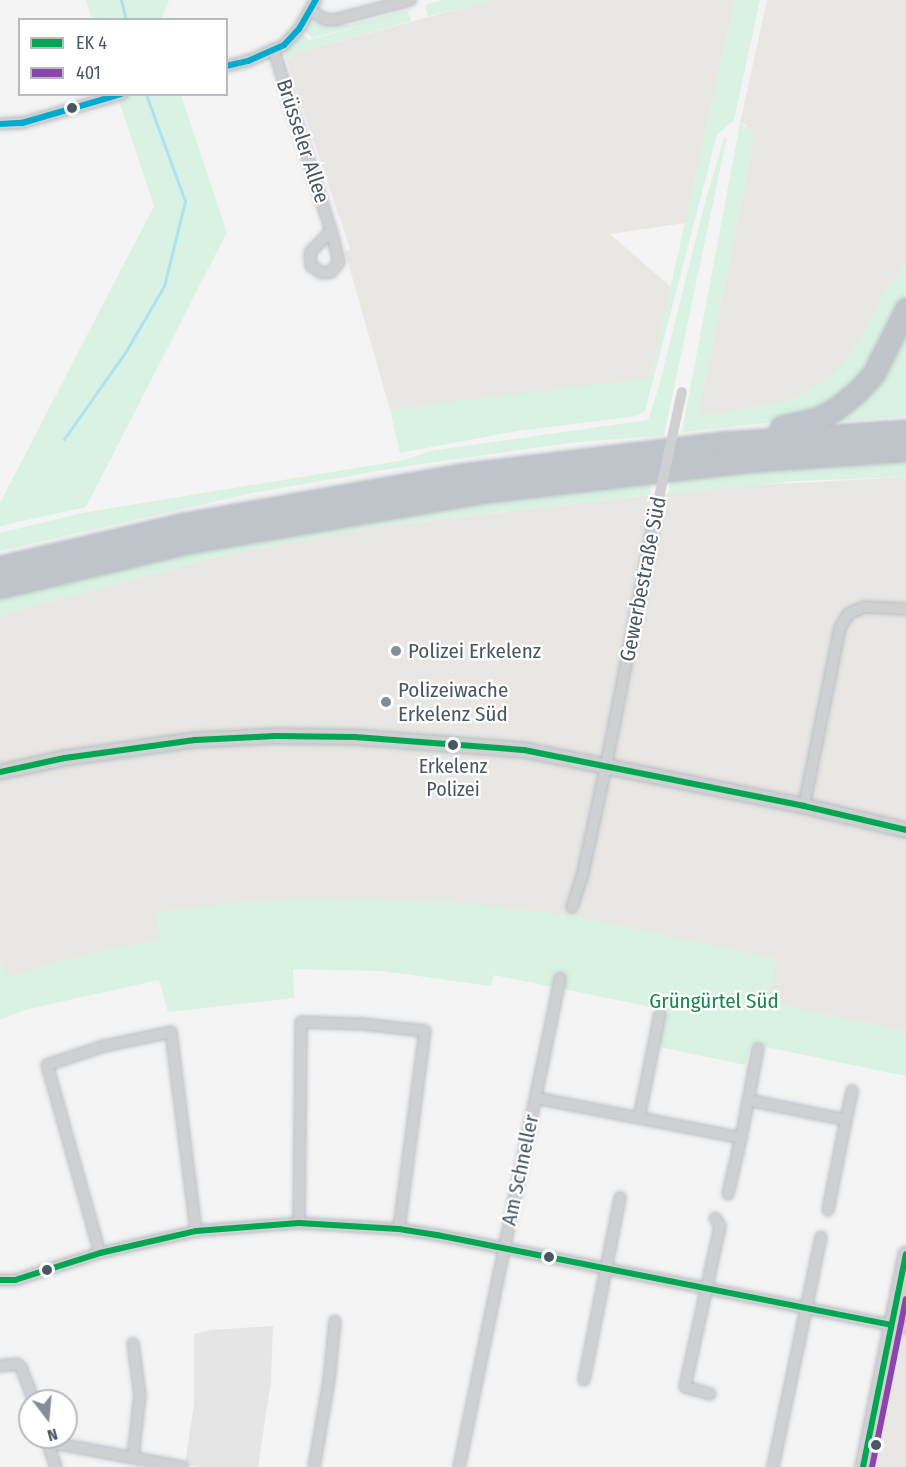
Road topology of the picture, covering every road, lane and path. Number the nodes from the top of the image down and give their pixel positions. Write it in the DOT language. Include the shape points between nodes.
graph roads {
  1 [pos="316,0"];
  2 [pos="410,0"];
  3 [pos="311,11"];
  4 [pos="274,51"];
  5 [pos="228,65"];
  6 [pos="116,96"];
  7 [pos="0,124"];
  8 [pos="331,231"];
  9 [pos="906,309"];
  10 [pos="682,392"];
  11 [pos="906,431"];
  12 [pos="719,442"];
  13 [pos="906,450"];
  14 [pos="0,567"];
  15 [pos="0,587"];
  16 [pos="906,609"];
  17 [pos="606,766"];
  18 [pos="0,772"];
  19 [pos="804,806"];
  20 [pos="906,830"];
  21 [pos="572,907"];
  22 [pos="560,978"];
  23 [pos="660,1014"];
  24 [pos="758,1049"];
  25 [pos="852,1091"];
  26 [pos="536,1098"];
  27 [pos="748,1100"];
  28 [pos="639,1118"];
  29 [pos="846,1120"];
  30 [pos="741,1138"];
  31 [pos="728,1194"];
  32 [pos="620,1198"];
  33 [pos="828,1210"];
  34 [pos="715,1218"];
  35 [pos="299,1223"];
  36 [pos="399,1229"];
  37 [pos="196,1231"];
  38 [pos="821,1237"];
  39 [pos="503,1250"];
  40 [pos="100,1253"];
  41 [pos="906,1254"];
  42 [pos="606,1269"];
  43 [pos="0,1280"];
  44 [pos="706,1290"];
  45 [pos="806,1309"];
  46 [pos="335,1320"];
  47 [pos="899,1327"];
  48 [pos="133,1343"];
  49 [pos="0,1366"];
  50 [pos="584,1380"];
  51 [pos="29,1389"];
  52 [pos="710,1394"];
  53 [pos="78,1445"];
  54 [pos="50,1449"];
  55 [pos="133,1457"];
  56 [pos="56,1467"];
  57 [pos="183,1467"];
  58 [pos="314,1467"];
  59 [pos="459,1467"];
  60 [pos="773,1467"];
  61 [pos="863,1467"];
  1 -- 3 [label="street, Brüsseler Allee"];
  2 -- 3 [label="street" via="334,20"];
  3 -- 4 [label="street, Brüsseler Allee" via="299,29"];
  4 -- 5 [label="street, Brüsseler Allee"];
  4 -- 8 [label="street, Brüsseler Allee"];
  6 -- 7 [label="street" via="22,123"];
  9 -- 12 [label="highway" via="874,373 846,402 809,422 752,431"];
  10 -- 17 [label="street, Gewerbestraße Süd, bridge"];
  11 -- 12 [label="highway"];
  12 -- 14 [label="highway" via="459,475 184,524"];
  13 -- 15 [label="highway" via="747,461 489,492 184,543"];
  16 -- 19 [label="street" via="864,607 848,614 840,628"];
  17 -- 18 [label="street" via="524,750 352,737 276,736 195,740 93,753"];
  17 -- 19 [label="street"];
  17 -- 21 [label="street, Gewerbestraße Süd"];
  19 -- 20 [label="street"];
  22 -- 26 [label="street, Am Schneller"];
  23 -- 28 [label="street"];
  24 -- 27 [label="street"];
  25 -- 29 [label="street"];
  26 -- 28 [label="street"];
  26 -- 39 [label="street, Am Schneller"];
  27 -- 29 [label="street"];
  27 -- 30 [label="street"];
  28 -- 30 [label="street"];
  29 -- 33 [label="street"];
  30 -- 31 [label="street"];
  32 -- 42 [label="street"];
  34 -- 44 [label="street" via="720,1226"];
  35 -- 36 [label="street"];
  35 -- 36 [label="street" via="301,1022 362,1024 425,1031"];
  35 -- 37 [label="street"];
  36 -- 39 [label="street"];
  37 -- 40 [label="street"];
  37 -- 40 [label="street" via="171,1032 104,1046 47,1065"];
  38 -- 45 [label="street"];
  39 -- 42 [label="street"];
  39 -- 59 [label="street, Am Schneller"];
  40 -- 43 [label="street" via="15,1280"];
  41 -- 47 [label="main road"];
  42 -- 44 [label="street"];
  42 -- 50 [label="street"];
  44 -- 45 [label="street"];
  44 -- 52 [label="street" via="685,1387"];
  45 -- 47 [label="street"];
  45 -- 60 [label="street"];
  46 -- 58 [label="street"];
  47 -- 61 [label="main road"];
  48 -- 55 [label="street" via="140,1395"];
  49 -- 51 [label="street" via="21,1367"];
  53 -- 55 [label="street"];
  54 -- 56 [label="street"];
  55 -- 57 [label="street"];
}
